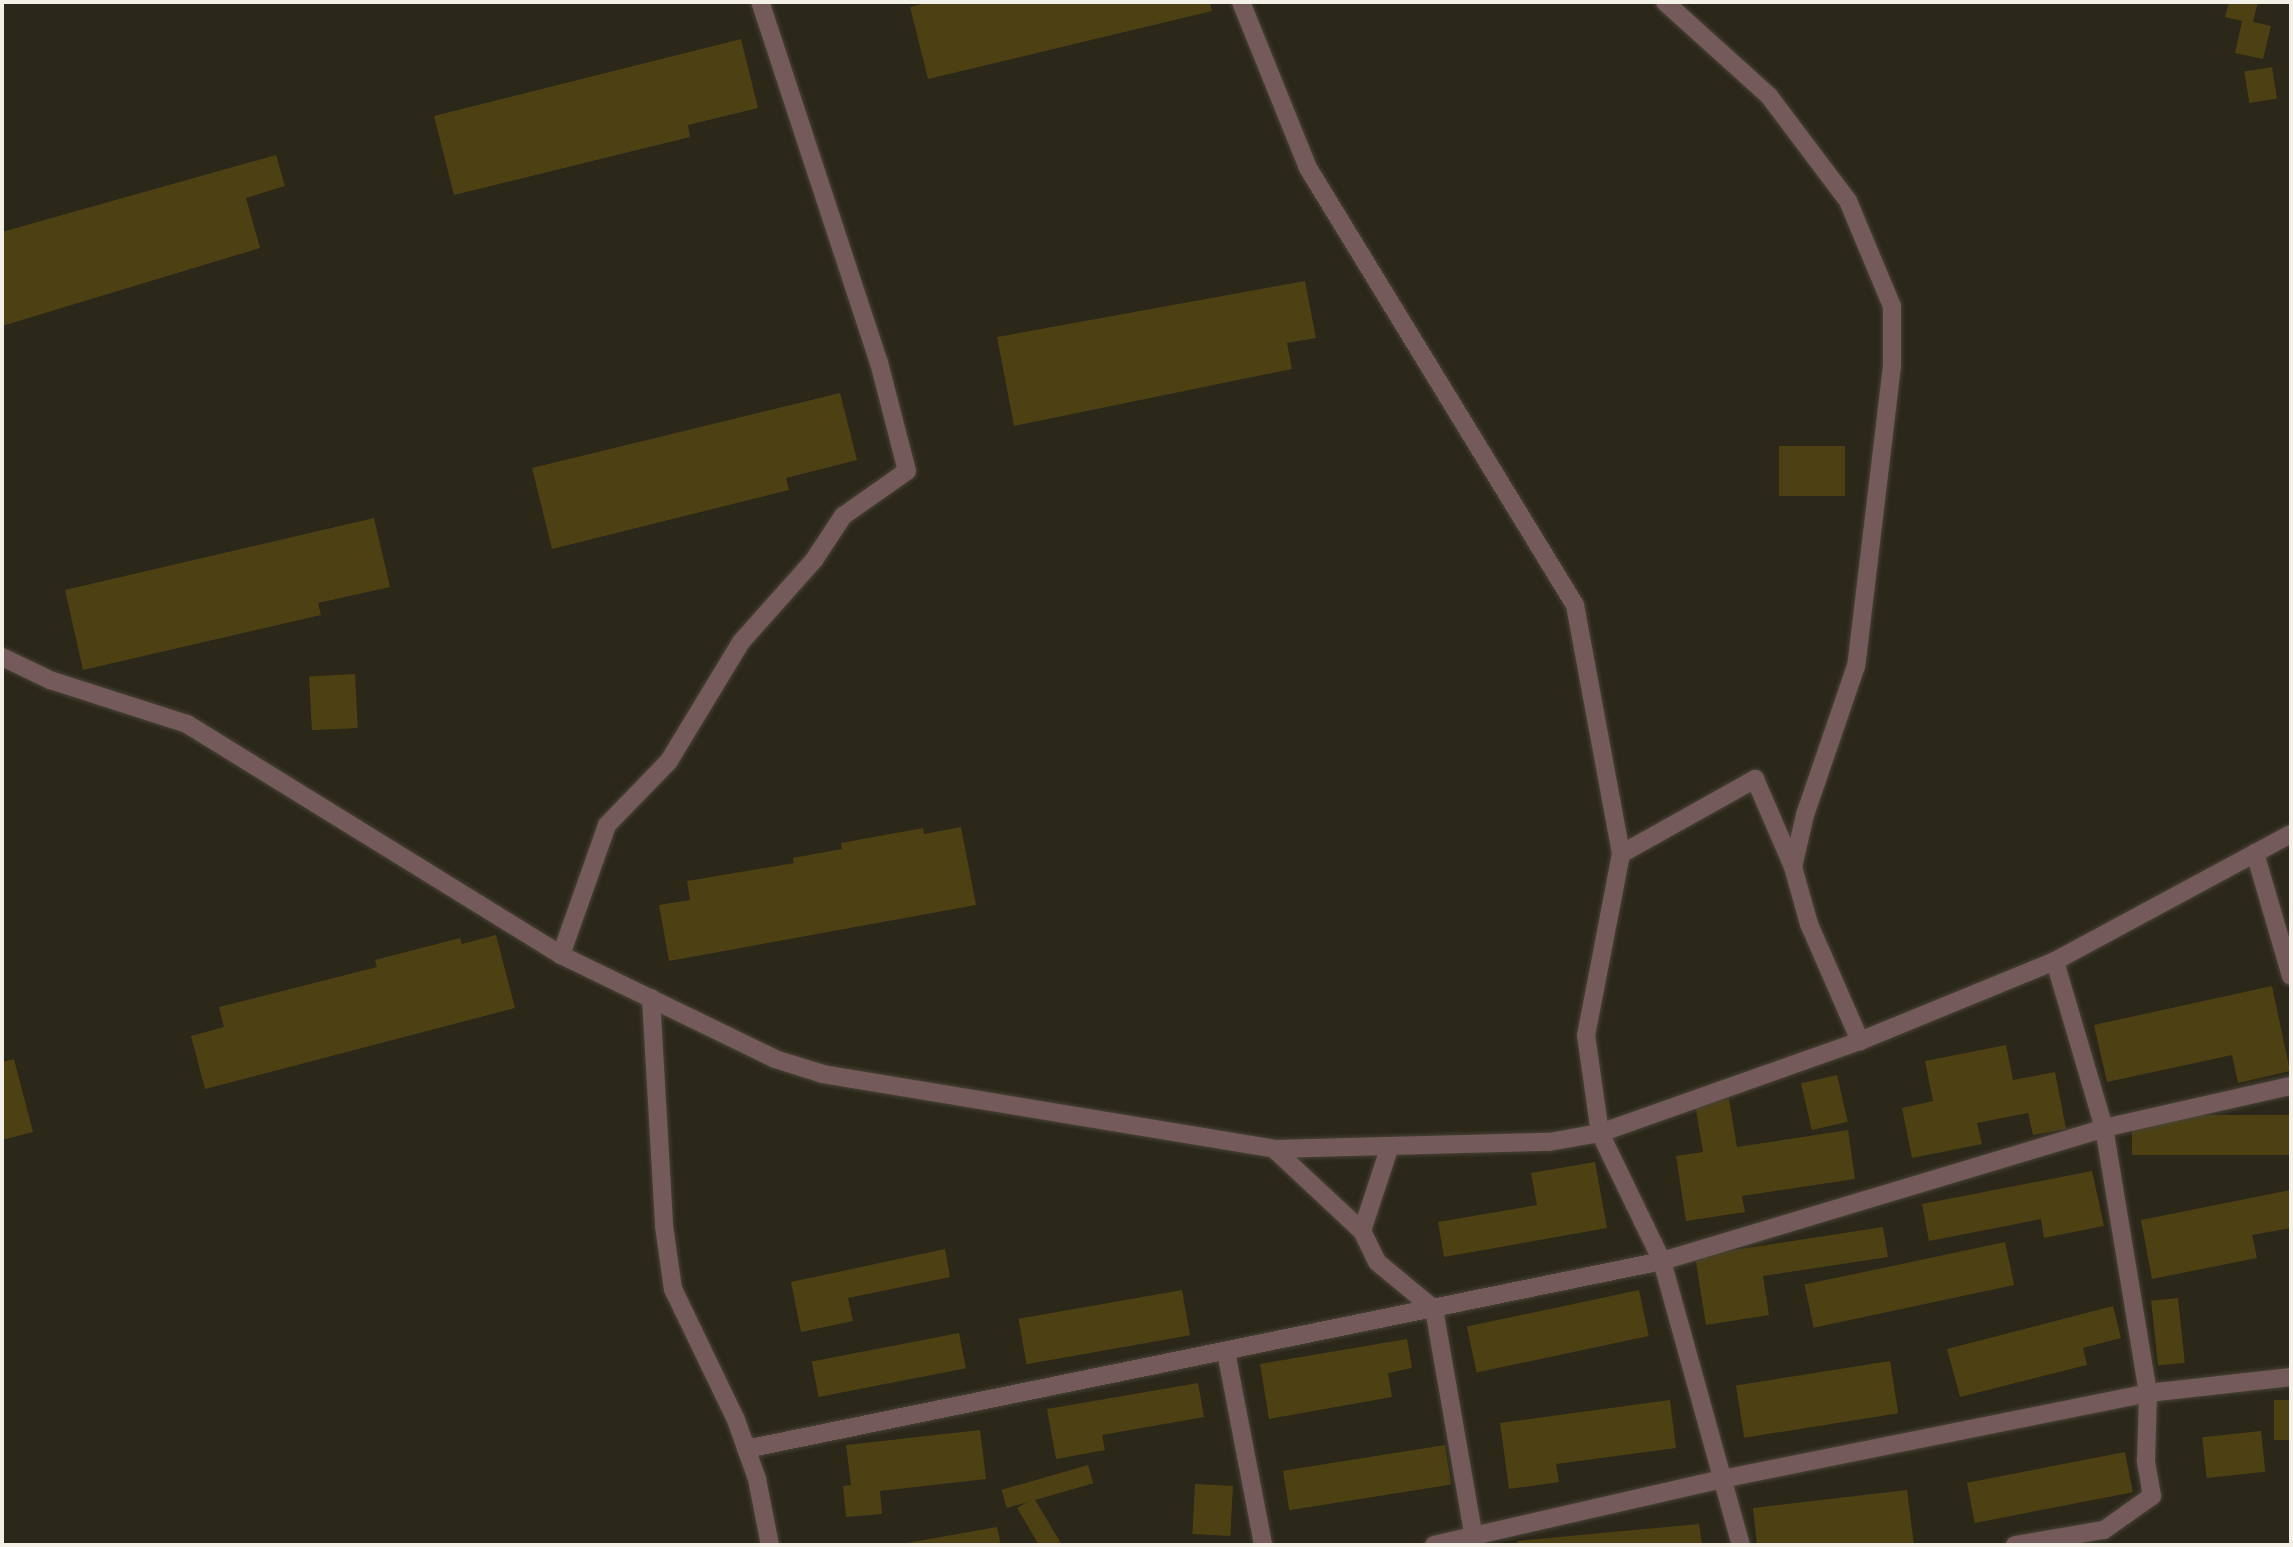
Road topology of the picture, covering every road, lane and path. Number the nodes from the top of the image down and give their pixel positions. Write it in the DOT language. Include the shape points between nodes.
graph roads {
  1 [pos="760,2"];
  2 [pos="1241,2"];
  3 [pos="1665,2"];
  4 [pos="2,657"];
  5 [pos="2291,834"];
  6 [pos="2255,853"];
  7 [pos="1621,854"];
  8 [pos="1793,867"];
  9 [pos="561,955"];
  10 [pos="2055,961"];
  11 [pos="2291,976"];
  12 [pos="651,999"];
  13 [pos="1860,1041"];
  14 [pos="2291,1086"];
  15 [pos="2104,1128"];
  16 [pos="1600,1133"];
  17 [pos="1390,1146"];
  18 [pos="1274,1149"];
  19 [pos="1362,1231"];
  20 [pos="1662,1261"];
  21 [pos="1434,1309"];
  22 [pos="1226,1352"];
  23 [pos="2291,1377"];
  24 [pos="2148,1393"];
  25 [pos="747,1449"];
  26 [pos="1723,1479"];
  27 [pos="1474,1540"];
  28 [pos="770,1545"];
  29 [pos="1263,1545"];
  30 [pos="1434,1545"];
  31 [pos="1741,1545"];
  32 [pos="2015,1545"];
  1 -- 9 [label="street" via="880,363 907,471 843,516 814,560 741,642 669,761 607,825"];
  2 -- 7 [label="street" via="1308,168 1575,605"];
  3 -- 8 [label="street" via="1769,96 1840,191 1892,306 1892,366 1856,666 1805,815"];
  4 -- 9 [label="street" via="50,680 187,724"];
  5 -- 6 [label="street"];
  6 -- 10 [label="street"];
  6 -- 11 [label="street"];
  7 -- 8 [label="street" via="1755,779"];
  7 -- 16 [label="street" via="1586,1035"];
  8 -- 13 [label="street" via="1809,924"];
  9 -- 12 [label="street"];
  10 -- 13 [label="street"];
  10 -- 15 [label="street"];
  12 -- 18 [label="street" via="775,1059 823,1074"];
  12 -- 25 [label="street" via="664,1226 673,1289"];
  13 -- 16 [label="street"];
  14 -- 15 [label="street"];
  15 -- 20 [label="street"];
  15 -- 24 [label="street"];
  16 -- 17 [label="street" via="1549,1142"];
  16 -- 20 [label="street"];
  17 -- 18 [label="street"];
  17 -- 19 [label="street"];
  18 -- 19 [label="street"];
  19 -- 21 [label="street" via="1377,1262"];
  20 -- 21 [label="street"];
  20 -- 26 [label="street"];
  21 -- 22 [label="street"];
  21 -- 27 [label="street"];
  22 -- 25 [label="street"];
  22 -- 29 [label="street"];
  23 -- 24 [label="street"];
  24 -- 26 [label="street"];
  24 -- 32 [label="street" via="2146,1461 2152,1496 2104,1530"];
  25 -- 28 [label="street"];
  26 -- 27 [label="street"];
  26 -- 31 [label="street"];
  27 -- 30 [label="street"];
}
